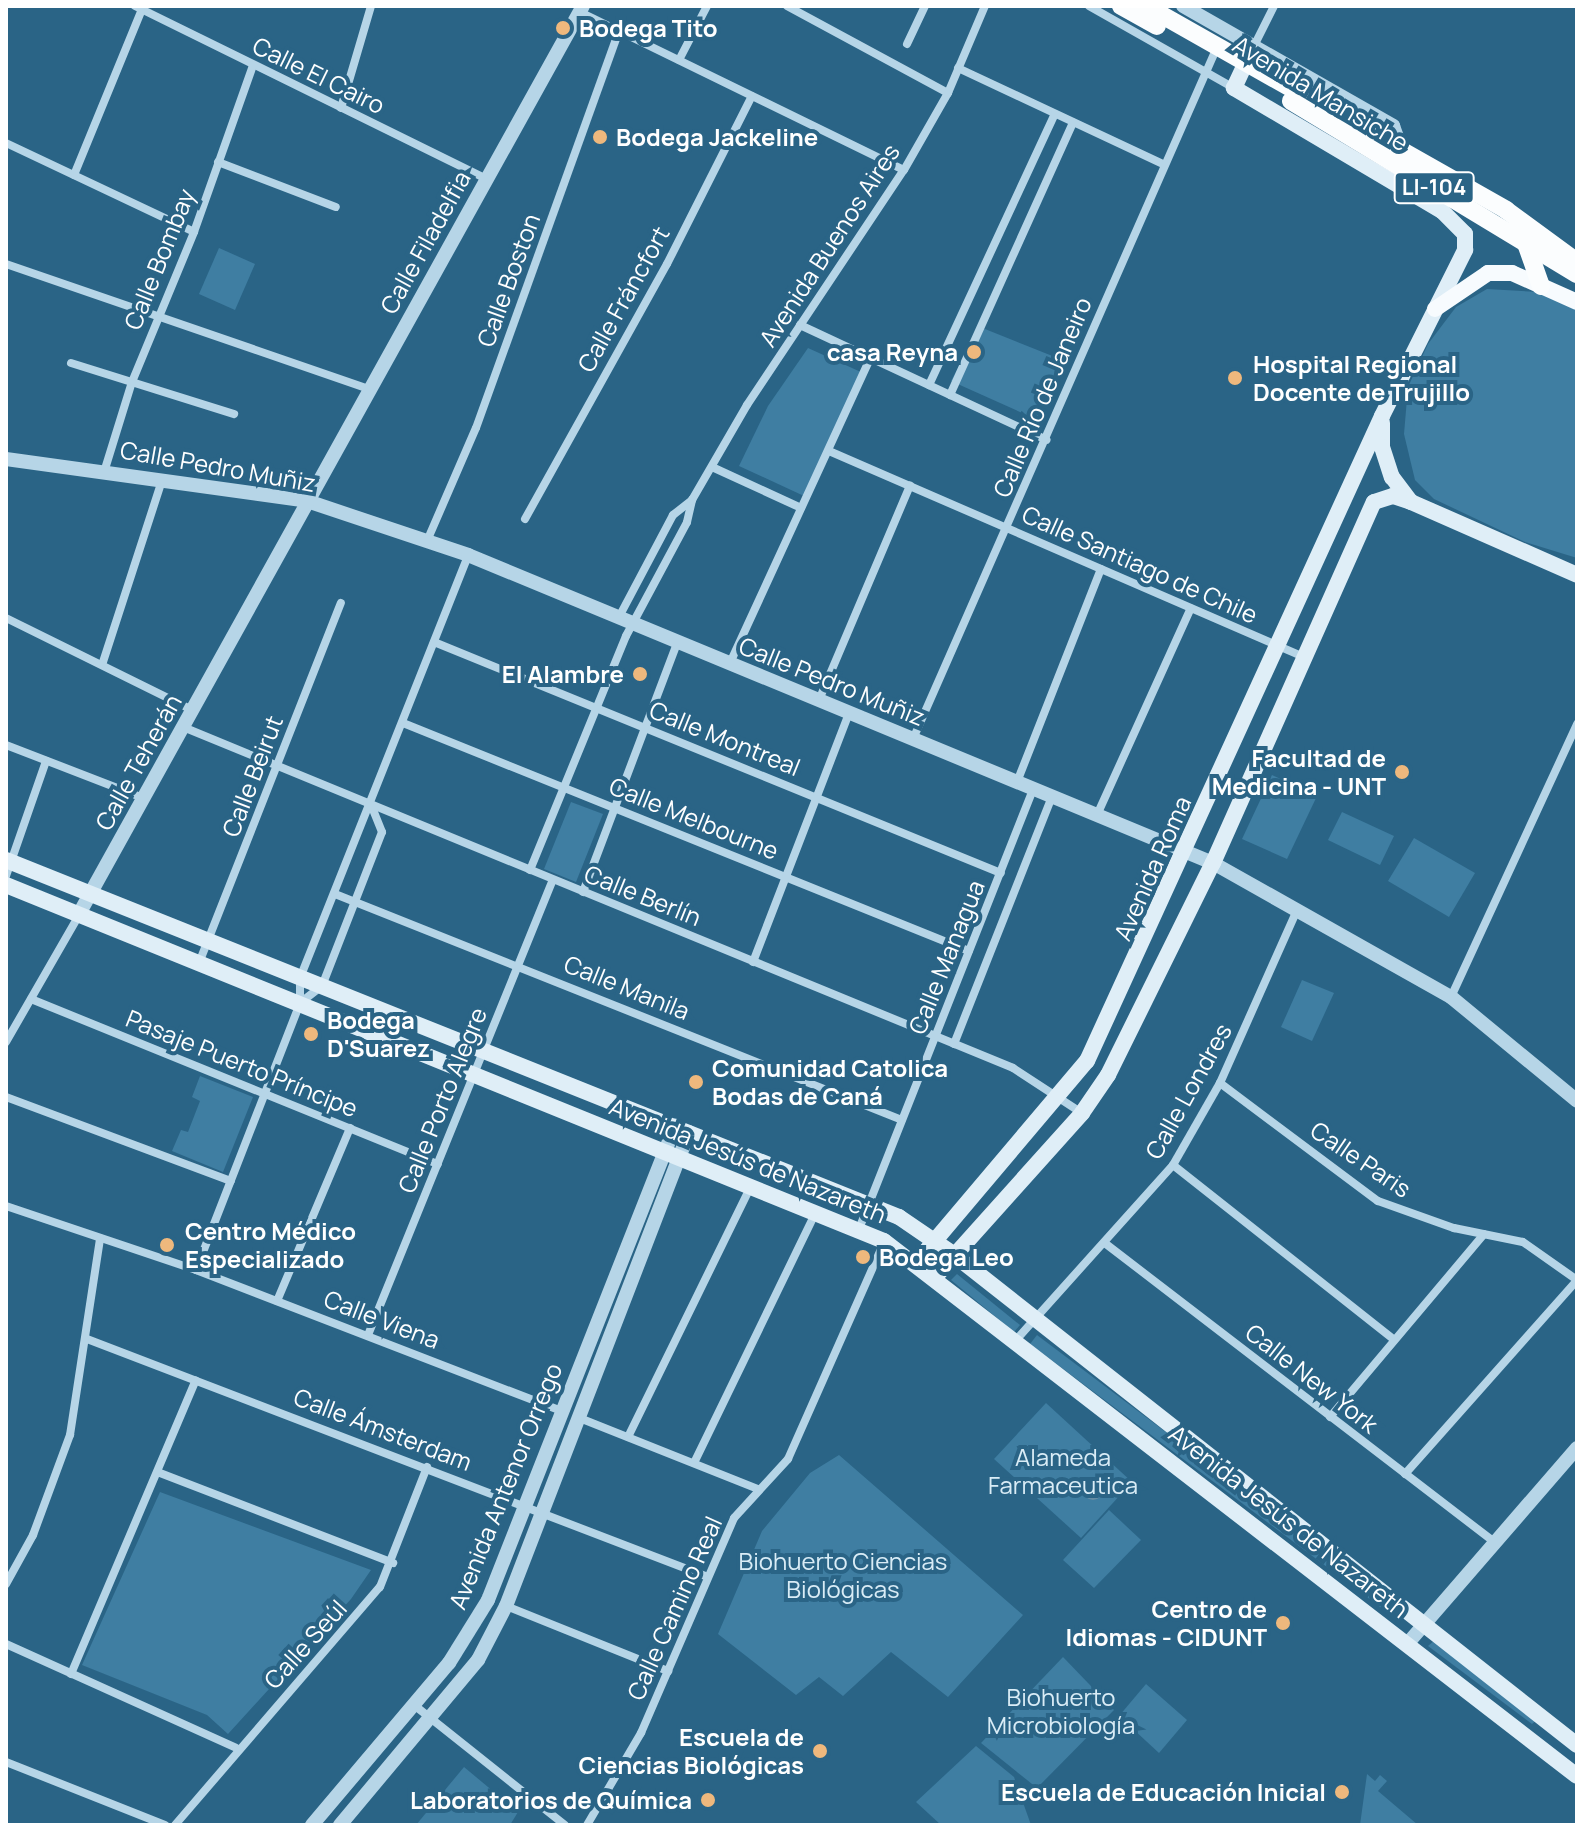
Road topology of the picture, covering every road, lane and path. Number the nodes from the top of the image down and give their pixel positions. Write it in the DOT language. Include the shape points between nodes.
graph roads {
  1 [pos="371,6"];
  2 [pos="707,6"];
  3 [pos="787,6"];
  4 [pos="925,6"];
  5 [pos="985,6"];
  6 [pos="1089,6"];
  7 [pos="1121,6"];
  8 [pos="1146,6"];
  9 [pos="1183,6"];
  10 [pos="1274,6"];
  11 [pos="140,7"];
  12 [pos="582,9"];
  13 [pos="619,31"];
  14 [pos="907,44"];
  15 [pos="1254,45"];
  16 [pos="1212,58"];
  17 [pos="679,60"];
  18 [pos="253,65"];
  19 [pos="958,68"];
  20 [pos="1240,75"];
  21 [pos="948,93"];
  22 [pos="752,96"];
  23 [pos="341,108"];
  24 [pos="1055,114"];
  25 [pos="1073,122"];
  26 [pos="6,143"];
  27 [pos="1403,153"];
  28 [pos="218,162"];
  29 [pos="1163,164"];
  30 [pos="904,170"];
  31 [pos="74,175"];
  32 [pos="486,179"];
  33 [pos="336,207"];
  34 [pos="1506,210"];
  35 [pos="194,232"];
  36 [pos="1465,234"];
  37 [pos="1577,262"];
  38 [pos="6,264"];
  39 [pos="1577,274"];
  40 [pos="1541,286"];
  41 [pos="1577,302"];
  42 [pos="1435,309"];
  43 [pos="159,315"];
  44 [pos="800,325"];
  45 [pos="870,358"];
  46 [pos="71,363"];
  47 [pos="132,382"];
  48 [pos="929,385"];
  49 [pos="368,389"];
  50 [pos="950,395"];
  51 [pos="234,414"];
  52 [pos="1382,416"];
  53 [pos="1047,440"];
  54 [pos="829,451"];
  55 [pos="6,459"];
  56 [pos="712,467"];
  57 [pos="105,469"];
  58 [pos="163,479"];
  59 [pos="910,486"];
  60 [pos="692,500"];
  61 [pos="307,501"];
  62 [pos="1411,502"];
  63 [pos="801,508"];
  64 [pos="525,519"];
  65 [pos="1007,528"];
  66 [pos="427,541"];
  67 [pos="468,555"];
  68 [pos="1101,569"];
  69 [pos="1577,575"];
  70 [pos="341,603"];
  71 [pos="1191,608"];
  72 [pos="619,617"];
  73 [pos="6,618"];
  74 [pos="636,624"];
  75 [pos="678,641"];
  76 [pos="434,642"];
  77 [pos="1277,646"];
  78 [pos="1304,657"];
  79 [pos="103,662"];
  80 [pos="730,663"];
  81 [pos="819,700"];
  82 [pos="596,709"];
  83 [pos="192,710"];
  84 [pos="849,713"];
  85 [pos="403,723"];
  86 [pos="1577,724"];
  87 [pos="183,727"];
  88 [pos="645,728"];
  89 [pos="913,739"];
  90 [pos="6,745"];
  91 [pos="46,761"];
  92 [pos="276,767"];
  93 [pos="1017,782"];
  94 [pos="564,788"];
  95 [pos="1033,789"];
  96 [pos="817,797"];
  97 [pos="1052,797"];
  98 [pos="143,798"];
  99 [pos="371,805"];
  100 [pos="614,808"];
  101 [pos="1097,815"];
  102 [pos="1185,852"];
  103 [pos="1213,863"];
  104 [pos="8,866"];
  105 [pos="530,870"];
  106 [pos="1001,873"];
  107 [pos="787,877"];
  108 [pos="553,880"];
  109 [pos="6,885"];
  110 [pos="583,892"];
  111 [pos="90,894"];
  112 [pos="335,894"];
  113 [pos="355,902"];
  114 [pos="1297,910"];
  115 [pos="79,914"];
  116 [pos="207,941"];
  117 [pos="969,951"];
  118 [pos="753,962"];
  119 [pos="199,963"];
  120 [pos="519,965"];
  121 [pos="300,978"];
  122 [pos="322,986"];
  123 [pos="1451,997"];
  124 [pos="31,999"];
  125 [pos="300,1003"];
  126 [pos="936,1036"];
  127 [pos="6,1042"];
  128 [pos="954,1044"];
  129 [pos="484,1051"];
  130 [pos="475,1074"];
  131 [pos="1220,1083"];
  132 [pos="265,1094"];
  133 [pos="6,1097"];
  134 [pos="1061,1097"];
  135 [pos="1577,1101"];
  136 [pos="621,1105"];
  137 [pos="1082,1113"];
  138 [pos="902,1120"];
  139 [pos="350,1128"];
  140 [pos="611,1129"];
  141 [pos="682,1129"];
  142 [pos="672,1154"];
  143 [pos="438,1164"];
  144 [pos="1173,1165"];
  145 [pos="231,1181"];
  146 [pos="752,1185"];
  147 [pos="869,1203"];
  148 [pos="7,1206"];
  149 [pos="817,1211"];
  150 [pos="6,1217"];
  151 [pos="859,1229"];
  152 [pos="1484,1234"];
  153 [pos="100,1238"];
  154 [pos="884,1241"];
  155 [pos="936,1241"];
  156 [pos="1106,1244"];
  157 [pos="953,1254"];
  158 [pos="916,1263"];
  159 [pos="196,1270"];
  160 [pos="936,1276"];
  161 [pos="1577,1280"];
  162 [pos="277,1301"];
  163 [pos="1035,1318"];
  164 [pos="596,1319"];
  165 [pos="614,1327"];
  166 [pos="368,1335"];
  167 [pos="87,1339"];
  168 [pos="1393,1339"];
  169 [pos="1016,1340"];
  170 [pos="196,1380"];
  171 [pos="561,1410"];
  172 [pos="1330,1417"];
  173 [pos="580,1418"];
  174 [pos="628,1437"];
  175 [pos="1577,1448"];
  176 [pos="694,1463"];
  177 [pos="427,1467"];
  178 [pos="160,1473"];
  179 [pos="1405,1474"];
  180 [pos="758,1489"];
  181 [pos="525,1504"];
  182 [pos="544,1512"];
  183 [pos="1495,1542"];
  184 [pos="393,1563"];
  185 [pos="708,1577"];
  186 [pos="6,1584"];
  187 [pos="506,1606"];
  188 [pos="1423,1624"];
  189 [pos="1408,1643"];
  190 [pos="6,1644"];
  191 [pos="668,1671"];
  192 [pos="71,1674"];
  193 [pos="414,1705"];
  194 [pos="431,1720"];
  195 [pos="1577,1745"];
  196 [pos="236,1748"];
  197 [pos="6,1762"];
  198 [pos="1577,1776"];
  199 [pos="165,1825"];
  200 [pos="175,1825"];
  201 [pos="312,1825"];
  202 [pos="340,1825"];
  203 [pos="565,1825"];
  204 [pos="587,1825"];
  1 -- 23 [label="street"];
  2 -- 17 [label="street"];
  3 -- 21 [label="street"];
  4 -- 14 [label="street"];
  5 -- 19 [label="street, Avenida Buenos Aires"];
  6 -- 16 [label="street, Avenida Mansiche"];
  7 -- 16 [label="highway, Avenida Mansiche / LI-104"];
  8 -- 16 [label="highway, Avenida Mansiche / LI-104"];
  9 -- 15 [label="street, Avenida Mansiche"];
  10 -- 15 [label="street"];
  11 -- 18 [label="street, Calle El Cairo"];
  11 -- 31 [label="street"];
  12 -- 13 [label="street"];
  12 -- 32 [label="street, Calle Filadelfia"];
  13 -- 17 [label="street"];
  13 -- 66 [label="street, Calle Boston" via="476,428"];
  15 -- 20 [label="street"];
  15 -- 27 [label="street, Avenida Mansiche" via="1393,126"];
  16 -- 20 [label="highway, Avenida Mansiche / LI-104"];
  16 -- 29 [label="street, Calle Río de Janeiro"];
  17 -- 22 [label="street"];
  18 -- 23 [label="street, Calle El Cairo"];
  18 -- 28 [label="street, Calle Bombay"];
  19 -- 21 [label="street, Avenida Buenos Aires"];
  19 -- 24 [label="street"];
  20 -- 27 [label="highway, Avenida Mansiche / LI-104"];
  20 -- 36 [label="main road, Avenida Mansiche" via="1442,211"];
  20 -- 39 [label="highway, Avenida Mansiche / LI-104, bridge"];
  21 -- 30 [label="street, Avenida Buenos Aires"];
  22 -- 30 [label="street"];
  22 -- 64 [label="street, Calle Fráncfort" via="667,264"];
  23 -- 32 [label="street, Calle El Cairo"];
  24 -- 25 [label="street"];
  24 -- 48 [label="street"];
  25 -- 29 [label="street"];
  25 -- 50 [label="street"];
  26 -- 31 [label="street"];
  27 -- 34 [label="highway, Avenida Mansiche / LI-104"];
  28 -- 33 [label="street"];
  28 -- 35 [label="street, Calle Bombay"];
  29 -- 53 [label="street, Calle Río de Janeiro"];
  30 -- 44 [label="street, Avenida Buenos Aires"];
  31 -- 35 [label="street"];
  32 -- 49 [label="street, Calle Filadelfia"];
  34 -- 37 [label="highway, Avenida Mansiche"];
  34 -- 40 [label="highway" via="1523,235"];
  35 -- 43 [label="street, Calle Bombay"];
  36 -- 42 [label="main road, Avenida Roma" via="1465,250"];
  38 -- 43 [label="street"];
  40 -- 41 [label="main road"];
  40 -- 42 [label="main road" via="1512,273 1488,273"];
  42 -- 52 [label="main road, Avenida Roma"];
  43 -- 47 [label="street, Calle Bombay"];
  43 -- 49 [label="street"];
  44 -- 45 [label="street"];
  44 -- 56 [label="street, Avenida Buenos Aires"];
  45 -- 48 [label="street"];
  45 -- 54 [label="street"];
  46 -- 47 [label="street"];
  47 -- 51 [label="street"];
  47 -- 57 [label="street, Calle Bombay"];
  48 -- 50 [label="street"];
  49 -- 61 [label="street, Calle Filadelfia"];
  50 -- 53 [label="street"];
  52 -- 62 [label="main road" via="1387,462"];
  52 -- 77 [label="main road, Avenida Roma"];
  53 -- 65 [label="street, Calle Río de Janeiro"];
  54 -- 59 [label="street, Calle Santiago de Chile"];
  54 -- 63 [label="street"];
  55 -- 57 [label="street, Calle Pedro Muñiz"];
  56 -- 60 [label="street, Avenida Buenos Aires"];
  56 -- 63 [label="street"];
  57 -- 58 [label="street, Calle Pedro Muñiz"];
  58 -- 61 [label="street, Calle Pedro Muñiz"];
  58 -- 79 [label="street"];
  59 -- 65 [label="street, Calle Santiago de Chile"];
  59 -- 81 [label="street"];
  60 -- 72 [label="street, Avenida Buenos Aires" via="673,515"];
  60 -- 74 [label="street, Avenida Buenos Aires" via="687,522"];
  61 -- 66 [label="street, Calle Pedro Muñiz"];
  61 -- 83 [label="street, Calle Teherán"];
  62 -- 69 [label="main road"];
  62 -- 78 [label="main road" via="1393,496 1374,502"];
  63 -- 80 [label="street"];
  65 -- 68 [label="street, Calle Santiago de Chile"];
  65 -- 89 [label="street, Calle Río de Janeiro"];
  66 -- 67 [label="street, Calle Pedro Muñiz"];
  67 -- 72 [label="street, Calle Pedro Muñiz"];
  67 -- 76 [label="street"];
  68 -- 71 [label="street, Calle Santiago de Chile"];
  68 -- 93 [label="street"];
  70 -- 92 [label="street, Calle Beirut"];
  71 -- 77 [label="street, Calle Santiago de Chile"];
  71 -- 101 [label="street"];
  72 -- 74 [label="street, Calle Pedro Muñiz"];
  73 -- 79 [label="street"];
  74 -- 75 [label="street, Calle Pedro Muñiz"];
  74 -- 82 [label="street"];
  75 -- 80 [label="street, Calle Pedro Muñiz"];
  75 -- 88 [label="street"];
  76 -- 82 [label="street, Calle Montreal"];
  76 -- 85 [label="street"];
  77 -- 78 [label="street, Calle Santiago de Chile"];
  77 -- 102 [label="main road, Avenida Roma"];
  78 -- 103 [label="main road"];
  79 -- 83 [label="street"];
  80 -- 81 [label="street, Calle Pedro Muñiz"];
  81 -- 84 [label="street, Calle Pedro Muñiz"];
  82 -- 88 [label="street, Calle Montreal"];
  82 -- 94 [label="street"];
  83 -- 87 [label="street, Calle Teherán"];
  84 -- 89 [label="street, Calle Pedro Muñiz"];
  84 -- 96 [label="street"];
  85 -- 94 [label="street, Calle Melbourne"];
  85 -- 99 [label="street"];
  86 -- 123 [label="street"];
  87 -- 92 [label="street, Calle Berlín"];
  87 -- 98 [label="street, Calle Teherán"];
  88 -- 96 [label="street, Calle Montreal"];
  88 -- 100 [label="street"];
  89 -- 93 [label="street, Calle Pedro Muñiz"];
  90 -- 91 [label="street"];
  91 -- 98 [label="street"];
  91 -- 104 [label="street"];
  92 -- 99 [label="street, Calle Berlín"];
  92 -- 116 [label="street, Calle Beirut"];
  93 -- 95 [label="street, Calle Pedro Muñiz"];
  94 -- 100 [label="street, Calle Melbourne"];
  94 -- 105 [label="street"];
  95 -- 97 [label="street, Calle Pedro Muñiz"];
  95 -- 106 [label="street, Calle Managua"];
  96 -- 106 [label="street, Calle Montreal"];
  96 -- 107 [label="street"];
  97 -- 101 [label="street, Calle Pedro Muñiz"];
  97 -- 128 [label="street, Calle Managua"];
  98 -- 111 [label="street, Calle Teherán"];
  99 -- 105 [label="street, Calle Berlín"];
  99 -- 112 [label="street"];
  99 -- 113 [label="street" via="382,832"];
  100 -- 107 [label="street, Calle Melbourne"];
  100 -- 110 [label="street"];
  101 -- 102 [label="street, Calle Pedro Muñiz"];
  102 -- 103 [label="street, Calle Pedro Muñiz"];
  102 -- 134 [label="main road, Avenida Roma" via="1113,1011"];
  103 -- 114 [label="street, Calle Pedro Muñiz"];
  103 -- 137 [label="main road" via="1135,1028"];
  104 -- 111 [label="main road, Avenida Jesús de Nazareth"];
  105 -- 108 [label="street, Calle Berlín"];
  106 -- 117 [label="street, Calle Managua"];
  107 -- 117 [label="street, Calle Melbourne"];
  107 -- 118 [label="street"];
  108 -- 110 [label="street, Calle Berlín"];
  108 -- 120 [label="street, Calle Porto Alegre"];
  109 -- 115 [label="main road, Avenida Jesús de Nazareth"];
  110 -- 118 [label="street, Calle Berlín"];
  111 -- 115 [label="street, Calle Teherán"];
  111 -- 116 [label="main road, Avenida Jesús de Nazareth"];
  112 -- 113 [label="street, Calle Manila"];
  112 -- 121 [label="street"];
  113 -- 120 [label="street, Calle Manila"];
  113 -- 122 [label="street"];
  114 -- 123 [label="street, Calle Pedro Muñiz"];
  114 -- 131 [label="street, Calle Londres"];
  115 -- 119 [label="main road, Avenida Jesús de Nazareth"];
  115 -- 124 [label="street, Calle Teherán"];
  116 -- 119 [label="street, Calle Beirut"];
  116 -- 121 [label="main road, Avenida Jesús de Nazareth"];
  117 -- 126 [label="street, Calle Managua"];
  118 -- 126 [label="street, Calle Berlín"];
  119 -- 125 [label="main road, Avenida Jesús de Nazareth"];
  120 -- 129 [label="street, Calle Porto Alegre"];
  120 -- 138 [label="street, Calle Manila"];
  121 -- 122 [label="main road, Avenida Jesús de Nazareth"];
  121 -- 125 [label="street"];
  122 -- 125 [label="street"];
  122 -- 129 [label="main road, Avenida Jesús de Nazareth"];
  123 -- 135 [label="street, Calle Pedro Muñiz"];
  124 -- 127 [label="street, Calle Teherán"];
  124 -- 132 [label="street, Pasaje Puerto Príncipe"];
  125 -- 130 [label="main road, Avenida Jesús de Nazareth"];
  125 -- 132 [label="street"];
  126 -- 128 [label="street, Calle Berlín"];
  126 -- 138 [label="street, Calle Managua"];
  128 -- 134 [label="street, Calle Berlín" via="1013,1068"];
  129 -- 130 [label="street, Calle Porto Alegre"];
  129 -- 136 [label="main road, Avenida Jesús de Nazareth"];
  130 -- 140 [label="main road, Avenida Jesús de Nazareth"];
  130 -- 143 [label="street, Calle Porto Alegre"];
  131 -- 144 [label="street, Calle Londres"];
  131 -- 152 [label="street, Calle Paris" via="1378,1201 1405,1214"];
  132 -- 139 [label="street, Pasaje Puerto Príncipe"];
  132 -- 145 [label="street"];
  133 -- 145 [label="street"];
  134 -- 137 [label="street, Calle Berlín"];
  134 -- 155 [label="main road, Avenida Roma"];
  136 -- 140 [label="main road"];
  136 -- 141 [label="main road, Avenida Jesús de Nazareth"];
  137 -- 157 [label="main road"];
  138 -- 147 [label="street, Calle Managua"];
  139 -- 143 [label="street, Pasaje Puerto Príncipe"];
  139 -- 162 [label="street"];
  140 -- 142 [label="main road, Avenida Jesús de Nazareth"];
  141 -- 142 [label="street, Avenida Antenor Orrego"];
  141 -- 147 [label="main road, Avenida Jesús de Nazareth"];
  142 -- 146 [label="main road, Avenida Jesús de Nazareth"];
  142 -- 164 [label="street, Avenida Antenor Orrego"];
  142 -- 165 [label="street, Avenida Antenor Orrego"];
  143 -- 166 [label="street, Calle Porto Alegre"];
  144 -- 156 [label="street, Calle Londres"];
  144 -- 168 [label="street"];
  145 -- 159 [label="street"];
  146 -- 149 [label="main road, Avenida Jesús de Nazareth"];
  146 -- 174 [label="street"];
  147 -- 151 [label="street, Calle Managua"];
  147 -- 155 [label="main road, Avenida Jesús de Nazareth"];
  148 -- 150 [label="street"];
  148 -- 153 [label="street, Calle Viena"];
  149 -- 151 [label="main road, Avenida Jesús de Nazareth"];
  149 -- 176 [label="street"];
  151 -- 154 [label="main road, Avenida Jesús de Nazareth"];
  152 -- 161 [label="street, Calle Paris" via="1523,1242"];
  152 -- 168 [label="street"];
  153 -- 159 [label="street, Calle Viena"];
  153 -- 167 [label="street"];
  154 -- 158 [label="main road, Avenida Jesús de Nazareth"];
  154 -- 180 [label="street, Calle Camino Real" via="788,1459"];
  155 -- 157 [label="main road, Avenida Jesús de Nazareth"];
  155 -- 158 [label="main road, Avenida Roma"];
  156 -- 163 [label="street, Calle Londres"];
  156 -- 172 [label="street, Calle New York"];
  157 -- 160 [label="main road"];
  157 -- 163 [label="main road, Avenida Jesús de Nazareth"];
  158 -- 160 [label="main road, Avenida Jesús de Nazareth"];
  159 -- 162 [label="street, Calle Viena"];
  160 -- 169 [label="main road, Avenida Jesús de Nazareth"];
  161 -- 179 [label="street"];
  162 -- 166 [label="street, Calle Viena"];
  163 -- 169 [label="street, Calle Londres"];
  163 -- 188 [label="main road, Avenida Jesús de Nazareth"];
  164 -- 165 [label="street"];
  164 -- 171 [label="street, Avenida Antenor Orrego"];
  165 -- 173 [label="street, Avenida Antenor Orrego"];
  166 -- 171 [label="street, Calle Viena"];
  167 -- 170 [label="street, Calle Ámsterdam"];
  167 -- 186 [label="street" via="70,1435 33,1535"];
  168 -- 172 [label="street"];
  169 -- 189 [label="main road, Avenida Jesús de Nazareth"];
  170 -- 177 [label="street, Calle Ámsterdam"];
  170 -- 178 [label="street"];
  171 -- 173 [label="street, Calle Viena"];
  171 -- 181 [label="street, Avenida Antenor Orrego"];
  172 -- 179 [label="street, Calle New York"];
  173 -- 174 [label="street, Calle Viena"];
  173 -- 182 [label="street, Avenida Antenor Orrego"];
  174 -- 176 [label="street, Calle Viena"];
  175 -- 183 [label="street"];
  176 -- 180 [label="street, Calle Viena"];
  177 -- 181 [label="street, Calle Ámsterdam"];
  177 -- 184 [label="street, Calle Seúl"];
  178 -- 184 [label="street"];
  178 -- 192 [label="street"];
  179 -- 183 [label="street, Calle New York"];
  180 -- 185 [label="street, Calle Camino Real" via="734,1518"];
  181 -- 182 [label="street, Calle Ámsterdam"];
  181 -- 193 [label="street, Avenida Antenor Orrego" via="488,1600 449,1663"];
  182 -- 185 [label="street, Calle Ámsterdam"];
  182 -- 187 [label="street, Avenida Antenor Orrego"];
  183 -- 188 [label="street"];
  184 -- 196 [label="street, Calle Seúl" via="362,1611"];
  185 -- 191 [label="street, Calle Camino Real"];
  187 -- 191 [label="street"];
  187 -- 194 [label="street, Avenida Antenor Orrego" via="478,1660"];
  188 -- 189 [label="street"];
  188 -- 195 [label="main road, Avenida Jesús de Nazareth"];
  189 -- 198 [label="main road, Avenida Jesús de Nazareth"];
  190 -- 192 [label="street"];
  191 -- 204 [label="street, Calle Camino Real" via="641,1733"];
  192 -- 196 [label="street"];
  193 -- 194 [label="street"];
  193 -- 201 [label="street, Avenida Antenor Orrego"];
  194 -- 202 [label="street, Avenida Antenor Orrego"];
  194 -- 203 [label="street"];
  196 -- 200 [label="street, Calle Seúl"];
  197 -- 199 [label="street"];
}
